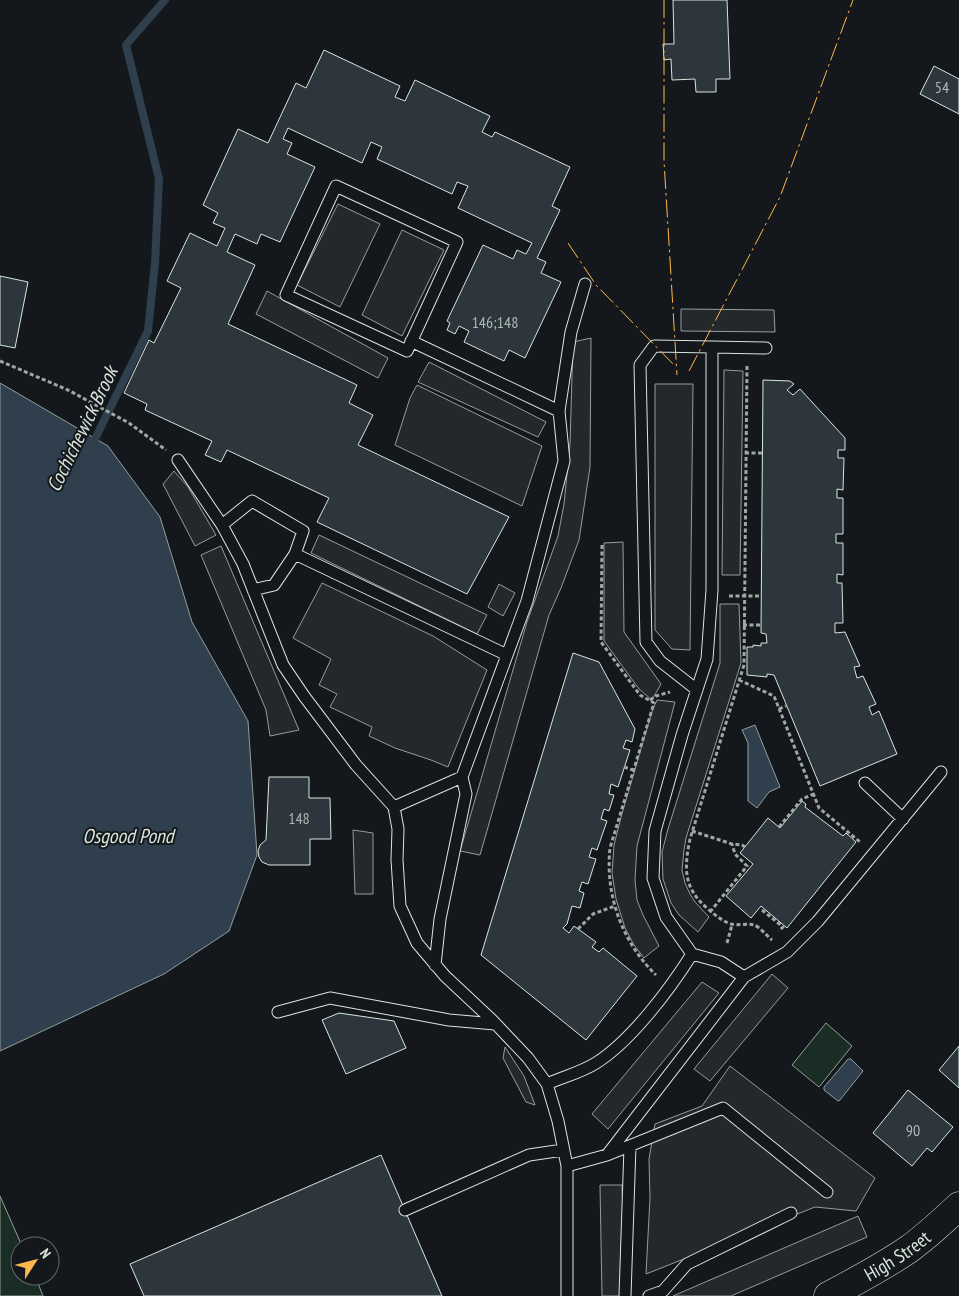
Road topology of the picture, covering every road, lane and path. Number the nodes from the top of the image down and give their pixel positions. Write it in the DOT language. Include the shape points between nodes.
graph roads {
  1 [pos="585,284"];
  2 [pos="411,341"];
  3 [pos="712,348"];
  4 [pos="766,348"];
  5 [pos="0,361"];
  6 [pos="746,366"];
  7 [pos="558,411"];
  8 [pos="745,453"];
  9 [pos="762,453"];
  10 [pos="178,460"];
  11 [pos="222,524"];
  12 [pos="602,546"];
  13 [pos="295,554"];
  14 [pos="253,590"];
  15 [pos="728,596"];
  16 [pos="744,596"];
  17 [pos="761,596"];
  18 [pos="761,625"];
  19 [pos="743,626"];
  20 [pos="507,655"];
  21 [pos="739,680"];
  22 [pos="697,690"];
  23 [pos="670,692"];
  24 [pos="650,700"];
  25 [pos="786,706"];
  26 [pos="779,709"];
  27 [pos="624,767"];
  28 [pos="633,770"];
  29 [pos="941,772"];
  30 [pos="462,777"];
  31 [pos="865,783"];
  32 [pos="814,794"];
  33 [pos="394,807"];
  34 [pos="903,819"];
  35 [pos="779,827"];
  36 [pos="692,831"];
  37 [pos="732,844"];
  38 [pos="745,847"];
  39 [pos="856,849"];
  40 [pos="615,906"];
  41 [pos="762,910"];
  42 [pos="710,912"];
  43 [pos="732,925"];
  44 [pos="578,929"];
  45 [pos="727,943"];
  46 [pos="692,954"];
  47 [pos="435,965"];
  48 [pos="744,977"];
  49 [pos="670,987"];
  50 [pos="278,1012"];
  51 [pos="495,1024"];
  52 [pos="547,1084"];
  53 [pos="630,1146"];
  54 [pos="564,1150"];
  55 [pos="607,1155"];
  56 [pos="566,1166"];
  57 [pos="827,1192"];
  58 [pos="959,1206"];
  59 [pos="405,1210"];
  60 [pos="791,1213"];
  61 [pos="567,1296"];
  62 [pos="624,1296"];
  63 [pos="650,1296"];
  64 [pos="828,1296"];
  1 -- 7 [label="lane" via="571,332"];
  2 -- 2 [label="lane" via="457,242 336,186 286,295 407,351"];
  2 -- 7 [label="lane"];
  3 -- 4 [label="lane"];
  3 -- 22 [label="lane" via="712,590 707,658"];
  3 -- 22 [label="lane" via="654,346 640,365 646,642 660,661"];
  5 -- 10 [label="path" via="68,390 130,423"];
  6 -- 8 [label="path"];
  7 -- 20 [label="lane" via="564,461 527,601"];
  8 -- 9 [label="path"];
  8 -- 16 [label="path"];
  10 -- 11 [label="lane"];
  11 -- 13 [label="lane" via="252,501 303,531"];
  11 -- 14 [label="lane"];
  12 -- 24 [label="path" via="601,642 637,691"];
  13 -- 14 [label="lane" via="274,585"];
  13 -- 20 [label="lane"];
  14 -- 33 [label="lane" via="284,665 356,765"];
  15 -- 16 [label="path"];
  16 -- 17 [label="path"];
  16 -- 19 [label="path"];
  18 -- 19 [label="path"];
  19 -- 21 [label="path" via="744,665"];
  20 -- 30 [label="lane"];
  21 -- 26 [label="path" via="774,696"];
  21 -- 36 [label="path"];
  22 -- 46 [label="lane" via="655,831 653,878 666,917"];
  23 -- 24 [label="path"];
  24 -- 28 [label="path" via="654,703"];
  25 -- 26 [label="path"];
  26 -- 32 [label="path"];
  27 -- 28 [label="path"];
  28 -- 40 [label="path" via="610,848 608,868"];
  29 -- 34 [label="lane"];
  30 -- 33 [label="lane"];
  30 -- 47 [label="lane" via="466,794 440,919"];
  31 -- 34 [label="lane"];
  32 -- 35 [label="path" via="802,800"];
  32 -- 39 [label="path" via="819,808 861,843"];
  33 -- 47 [label="lane" via="398,829 400,906 417,943"];
  34 -- 48 [label="lane" via="818,921 787,952"];
  36 -- 37 [label="path"];
  36 -- 42 [label="path" via="685,861 688,880 694,895"];
  37 -- 38 [label="path"];
  37 -- 42 [label="path" via="735,854 747,866"];
  40 -- 44 [label="path" via="593,914"];
  40 -- 49 [label="path" via="630,942 642,960"];
  41 -- 43 [label="path" via="783,927 772,940 755,925"];
  42 -- 43 [label="path"];
  43 -- 45 [label="path"];
  46 -- 48 [label="lane" via="721,962"];
  46 -- 49 [label="lane"];
  47 -- 51 [label="lane"];
  48 -- 55 [label="lane"];
  49 -- 52 [label="lane" via="624,1040 596,1063"];
  50 -- 51 [label="lane" via="330,998 449,1020"];
  51 -- 52 [label="lane" via="528,1058"];
  52 -- 54 [label="lane"];
  53 -- 55 [label="lane"];
  53 -- 57 [label="lane" via="723,1108"];
  53 -- 62 [label="lane"];
  54 -- 56 [label="lane"];
  54 -- 59 [label="lane" via="529,1155"];
  55 -- 56 [label="lane"];
  56 -- 61 [label="lane"];
  58 -- 64 [label="street, High Street" via="908,1249"];
  60 -- 63 [label="lane" via="687,1264 663,1291"];
}
